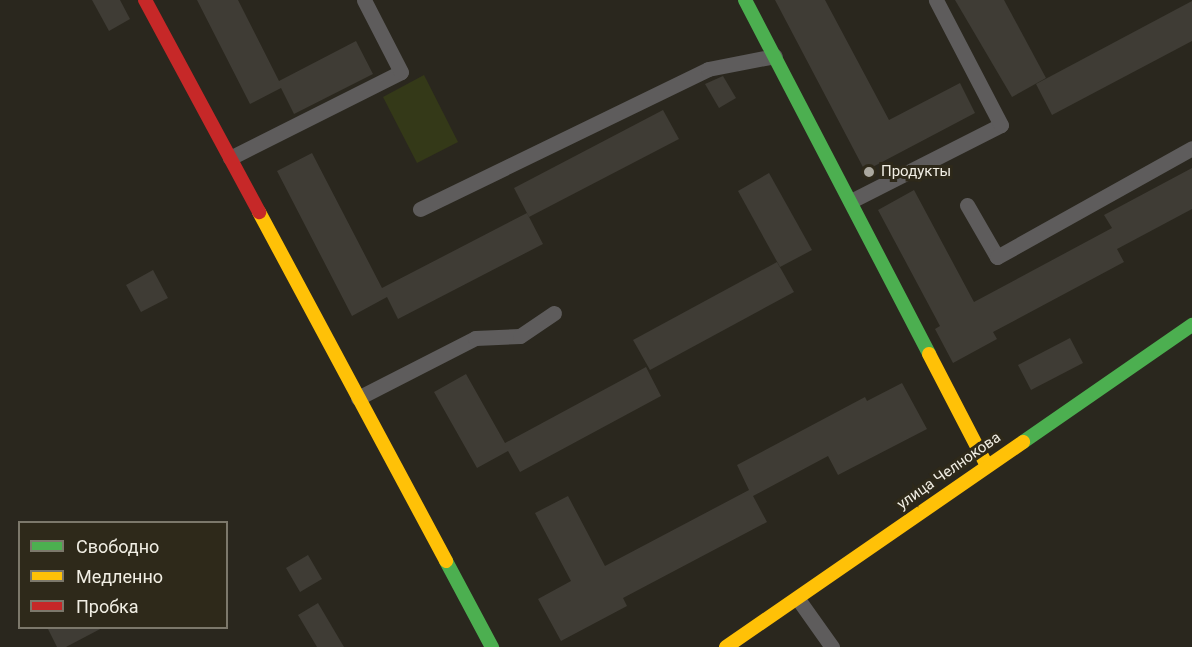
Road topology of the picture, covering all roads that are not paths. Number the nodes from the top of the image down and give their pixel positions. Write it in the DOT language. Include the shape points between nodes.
graph roads {
  1 [pos="145,0"];
  2 [pos="364,0"];
  3 [pos="745,0"];
  4 [pos="936,0"];
  5 [pos="775,56"];
  6 [pos="1192,148"];
  7 [pos="230,158"];
  8 [pos="851,201"];
  9 [pos="967,206"];
  10 [pos="420,209"];
  11 [pos="554,313"];
  12 [pos="1192,325"];
  13 [pos="358,398"];
  14 [pos="986,464"];
  15 [pos="798,599"];
  16 [pos="732,645"];
  17 [pos="492,647"];
  18 [pos="832,647"];
  1 -- 7 [label="street"];
  2 -- 7 [label="street" via="401,72"];
  3 -- 5 [label="street"];
  4 -- 8 [label="street" via="1001,125"];
  5 -- 8 [label="street"];
  5 -- 10 [label="street" via="708,69"];
  6 -- 9 [label="street" via="997,257"];
  7 -- 13 [label="street"];
  8 -- 14 [label="street"];
  11 -- 13 [label="street" via="520,336 475,338"];
  12 -- 14 [label="street, улица Челнокова"];
  13 -- 17 [label="street"];
  14 -- 15 [label="street, улица Челнокова"];
  15 -- 16 [label="street, улица Челнокова"];
  15 -- 18 [label="street"];
}
